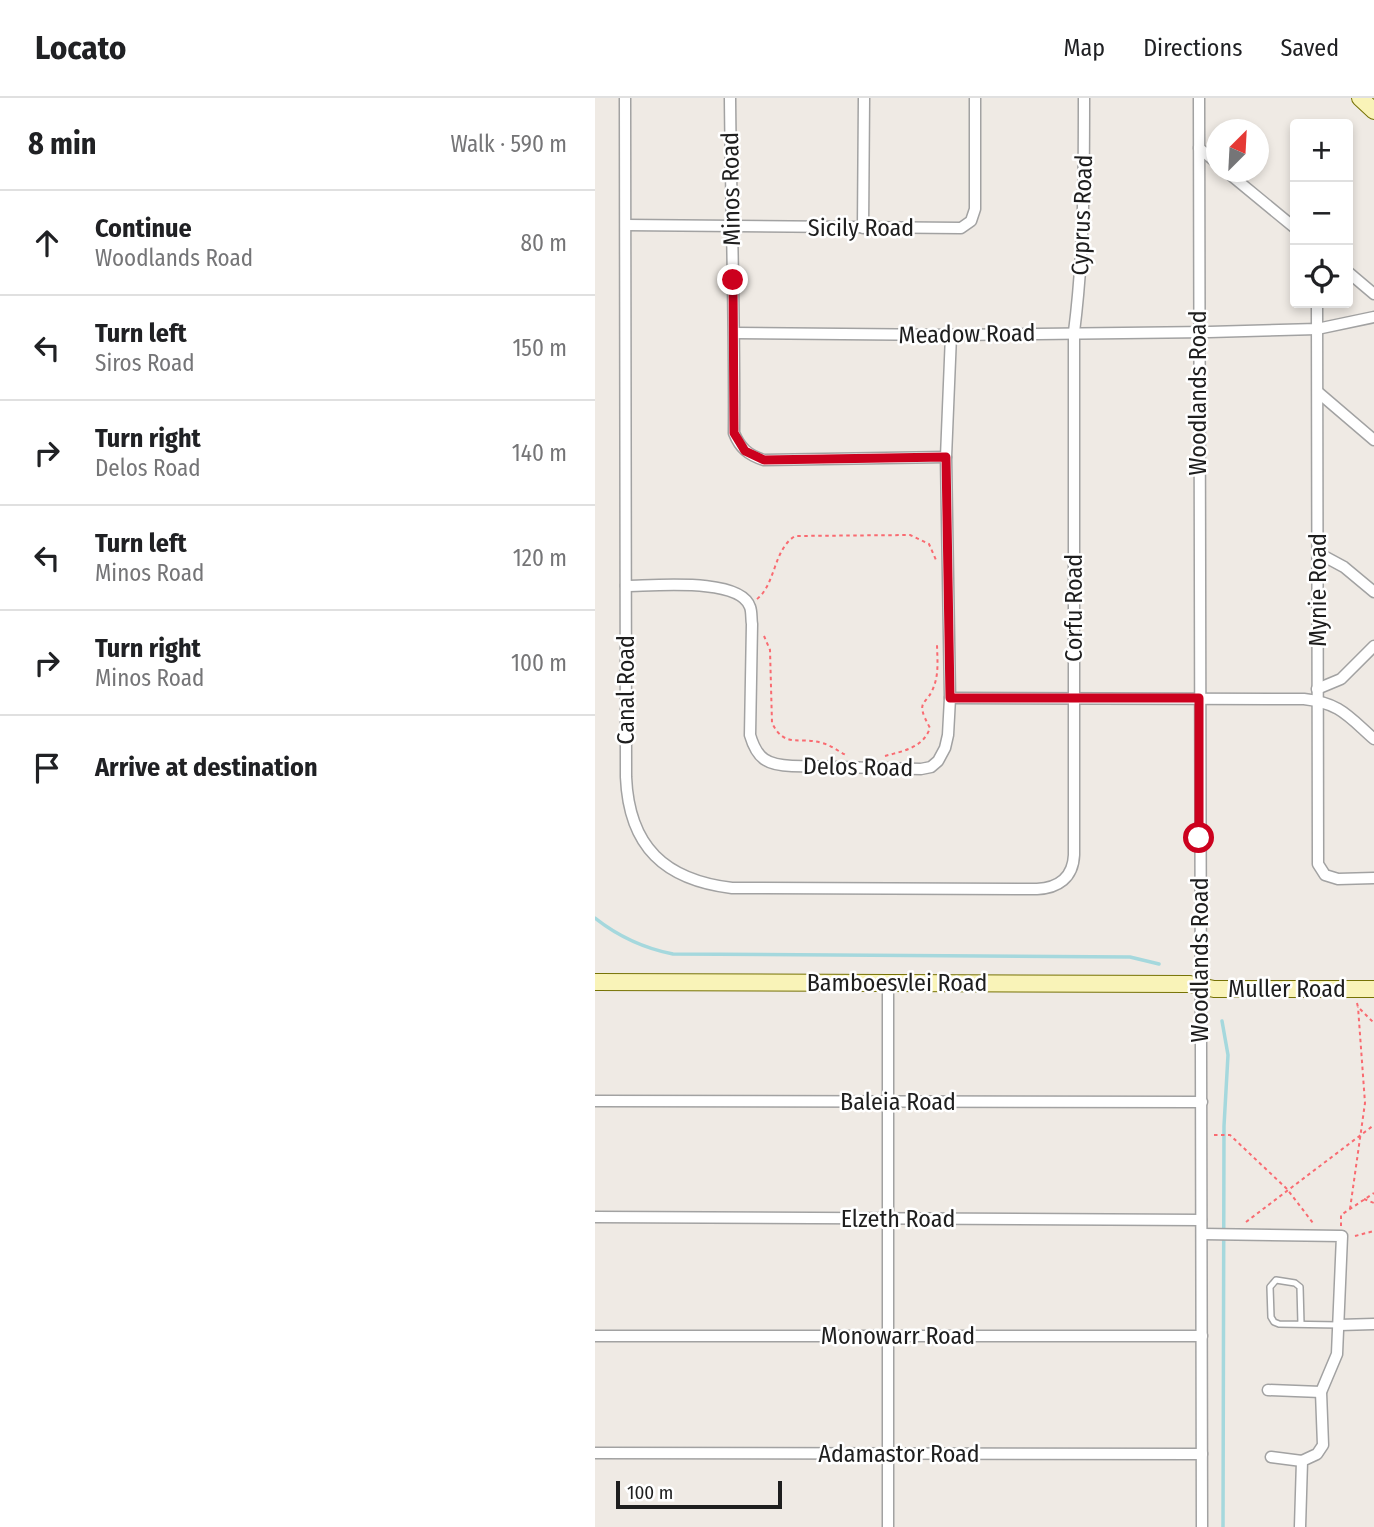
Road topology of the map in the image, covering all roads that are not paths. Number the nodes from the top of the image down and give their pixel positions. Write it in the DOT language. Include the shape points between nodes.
graph roads {
  1 [pos="625,98"];
  2 [pos="730,98"];
  3 [pos="864,98"];
  4 [pos="975,98"];
  5 [pos="1084,98"];
  6 [pos="1199,98"];
  7 [pos="1199,148"];
  8 [pos="1206,154"];
  9 [pos="1239,182"];
  10 [pos="1290,224"];
  11 [pos="626,225"];
  12 [pos="731,228"];
  13 [pos="863,228"];
  14 [pos="1353,276"];
  15 [pos="1374,295"];
  16 [pos="1317,308"];
  17 [pos="1374,317"];
  18 [pos="1317,329"];
  19 [pos="1074,332"];
  20 [pos="1198,332"];
  21 [pos="735,333"];
  22 [pos="951,335"];
  23 [pos="1319,393"];
  24 [pos="1374,440"];
  25 [pos="946,457"];
  26 [pos="1318,552"];
  27 [pos="626,586"];
  28 [pos="1374,592"];
  29 [pos="1374,646"];
  30 [pos="1317,695"];
  31 [pos="950,698"];
  32 [pos="1199,698"];
  33 [pos="1074,699"];
  34 [pos="1374,739"];
  35 [pos="1374,878"];
  36 [pos="1063,881"];
  37 [pos="595,982"];
  38 [pos="888,983"];
  39 [pos="1200,986"];
  40 [pos="1374,989"];
  41 [pos="595,1101"];
  42 [pos="888,1102"];
  43 [pos="1202,1102"];
  44 [pos="595,1217"];
  45 [pos="888,1219"];
  46 [pos="1201,1220"];
  47 [pos="1202,1234"];
  48 [pos="1301,1324"];
  49 [pos="1374,1324"];
  50 [pos="1339,1325"];
  51 [pos="595,1336"];
  52 [pos="889,1336"];
  53 [pos="1202,1336"];
  54 [pos="1268,1390"];
  55 [pos="1321,1392"];
  56 [pos="595,1453"];
  57 [pos="888,1454"];
  58 [pos="1202,1454"];
  59 [pos="1271,1457"];
  60 [pos="1303,1461"];
  61 [pos="888,1527"];
  62 [pos="1202,1527"];
  63 [pos="1300,1527"];
  1 -- 11 [label="street, Canal Road"];
  2 -- 12 [label="street, Minos Road"];
  3 -- 13 [label="street"];
  4 -- 13 [label="street, Sicily Road" via="975,209 971,221 961,228"];
  5 -- 19 [label="street, Cyprus Road" via="1085,215"];
  6 -- 7 [label="street, Woodlands Road"];
  7 -- 8 [label="street"];
  7 -- 20 [label="street, Woodlands Road"];
  9 -- 10 [label="street"];
  11 -- 12 [label="street, Sicily Road"];
  11 -- 27 [label="street, Canal Road"];
  12 -- 13 [label="street, Sicily Road"];
  12 -- 21 [label="street, Minos Road"];
  14 -- 15 [label="street"];
  16 -- 18 [label="street, Mynie Road"];
  17 -- 18 [label="street, Meadow Road"];
  18 -- 20 [label="street, Meadow Road"];
  18 -- 23 [label="street, Mynie Road"];
  19 -- 20 [label="street, Meadow Road"];
  19 -- 22 [label="street, Meadow Road"];
  19 -- 33 [label="street, Corfu Road"];
  20 -- 32 [label="street, Woodlands Road"];
  21 -- 22 [label="street, Meadow Road"];
  21 -- 25 [label="street, Minos Road" via="734,433 754,457"];
  22 -- 25 [label="street, Delos Road"];
  23 -- 24 [label="street"];
  23 -- 26 [label="street, Mynie Road"];
  25 -- 31 [label="street, Delos Road"];
  26 -- 28 [label="street"];
  26 -- 30 [label="street, Mynie Road"];
  27 -- 31 [label="street, Delos Road" via="715,586 746,601 752,624 750,734 754,750 776,765 931,767 946,748"];
  27 -- 36 [label="street, Canal Road" via="628,803 641,838 672,870 691,880 732,888 1049,888"];
  29 -- 30 [label="street" via="1341,679"];
  30 -- 32 [label="street"];
  30 -- 34 [label="street"];
  30 -- 35 [label="street, Mynie Road" via="1318,863 1325,874 1338,878"];
  31 -- 33 [label="street"];
  32 -- 33 [label="street"];
  32 -- 39 [label="street, Woodlands Road"];
  33 -- 36 [label="street, Corfu Road" via="1075,855 1072,870"];
  37 -- 38 [label="street, Bamboesvlei Road"];
  38 -- 39 [label="street, Bamboesvlei Road"];
  38 -- 42 [label="street"];
  39 -- 40 [label="street, Muller Road"];
  39 -- 43 [label="street, Woodlands Road"];
  41 -- 42 [label="street, Baleia Road"];
  42 -- 43 [label="street, Baleia Road"];
  42 -- 45 [label="street"];
  43 -- 46 [label="street, Woodlands Road"];
  44 -- 45 [label="street, Elzeth Road"];
  45 -- 46 [label="street, Elzeth Road"];
  45 -- 52 [label="street"];
  46 -- 47 [label="street, Woodlands Road"];
  47 -- 50 [label="street" via="1342,1236"];
  47 -- 53 [label="street, Woodlands Road"];
  48 -- 48 [label="lane" via="1300,1287 1276,1280 1271,1287 1273,1322"];
  48 -- 50 [label="lane"];
  49 -- 50 [label="street"];
  50 -- 55 [label="street" via="1337,1354"];
  51 -- 52 [label="street, Monowarr Road"];
  52 -- 53 [label="street, Monowarr Road"];
  52 -- 57 [label="street"];
  53 -- 58 [label="street, Woodlands Road"];
  54 -- 55 [label="street"];
  55 -- 60 [label="street" via="1323,1445"];
  56 -- 57 [label="street, Adamastor Road"];
  57 -- 58 [label="street, Adamastor Road"];
  57 -- 61 [label="street"];
  58 -- 62 [label="street, Woodlands Road"];
  59 -- 60 [label="street"];
  60 -- 63 [label="street"];
}
